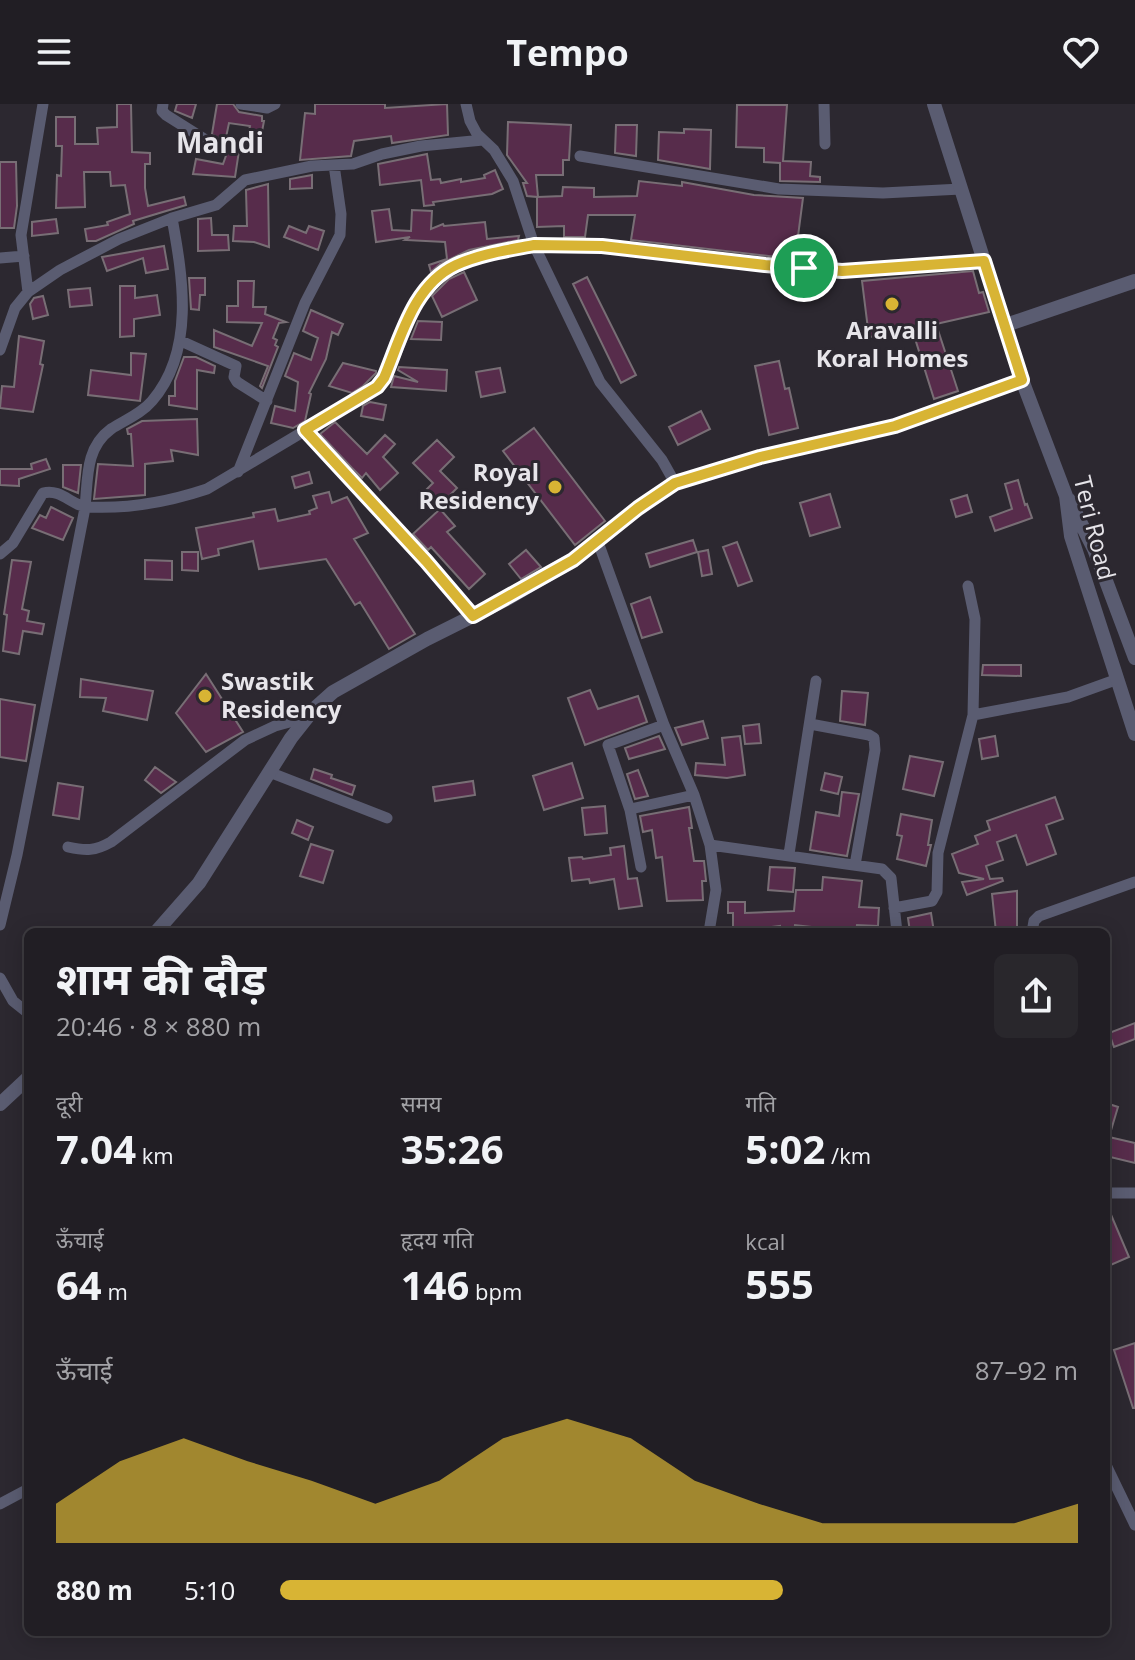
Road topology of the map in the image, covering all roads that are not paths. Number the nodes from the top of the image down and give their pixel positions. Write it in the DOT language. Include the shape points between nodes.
graph roads {
  1 [pos="43,104"];
  2 [pos="50,104"];
  3 [pos="163,104"];
  4 [pos="241,104"];
  5 [pos="275,104"];
  6 [pos="466,104"];
  7 [pos="824,104"];
  8 [pos="934,104"];
  9 [pos="483,140"];
  10 [pos="825,144"];
  11 [pos="220,149"];
  12 [pos="580,156"];
  13 [pos="334,165"];
  14 [pos="961,189"];
  15 [pos="172,218"];
  16 [pos="534,245"];
  17 [pos="24,256"];
  18 [pos="0,258"];
  19 [pos="984,261"];
  20 [pos="1135,281"];
  21 [pos="28,292"];
  22 [pos="0,308"];
  23 [pos="15,308"];
  24 [pos="1006,325"];
  25 [pos="181,341"];
  26 [pos="0,350"];
  27 [pos="1022,380"];
  28 [pos="267,401"];
  29 [pos="305,430"];
  30 [pos="238,472"];
  31 [pos="675,483"];
  32 [pos="1066,496"];
  33 [pos="85,508"];
  34 [pos="598,542"];
  35 [pos="0,554"];
  36 [pos="968,586"];
  37 [pos="473,616"];
  38 [pos="1135,658"];
  39 [pos="1118,679"];
  40 [pos="816,681"];
  41 [pos="973,715"];
  42 [pos="308,717"];
  43 [pos="810,724"];
  44 [pos="664,725"];
  45 [pos="1135,734"];
  46 [pos="269,772"];
  47 [pos="694,795"];
  48 [pos="635,808"];
  49 [pos="387,818"];
  50 [pos="710,845"];
  51 [pos="68,847"];
  52 [pos="789,854"];
  53 [pos="855,865"];
  54 [pos="641,867"];
  55 [pos="1135,882"];
  56 [pos="894,908"];
  57 [pos="0,925"];
  58 [pos="160,928"];
  59 [pos="710,928"];
  60 [pos="896,928"];
  61 [pos="1033,928"];
  62 [pos="0,978"];
  63 [pos="24,1010"];
  64 [pos="24,1082"];
  65 [pos="0,1104"];
  66 [pos="1110,1193"];
  67 [pos="1135,1193"];
  68 [pos="1110,1473"];
  69 [pos="24,1491"];
  70 [pos="0,1504"];
  71 [pos="1135,1525"];
  1 -- 2 [label="street"];
  1 -- 17 [label="street" via="21,235"];
  3 -- 11 [label="street" via="166,115"];
  4 -- 5 [label="street"];
  6 -- 9 [label="street"];
  7 -- 10 [label="street"];
  8 -- 14 [label="street, Teri Road"];
  9 -- 13 [label="street" via="421,146"];
  9 -- 16 [label="street" via="513,181"];
  12 -- 14 [label="street" via="779,189"];
  13 -- 15 [label="street" via="245,180 216,205"];
  13 -- 28 [label="street" via="340,235 305,303"];
  14 -- 19 [label="street, Teri Road"];
  15 -- 21 [label="street" via="96,250"];
  15 -- 25 [label="street" via="181,270"];
  16 -- 19 [label="street" via="602,246 842,271"];
  16 -- 29 [label="street" via="475,258 442,274 418,299 377,387"];
  16 -- 31 [label="street" via="600,382"];
  17 -- 18 [label="street"];
  17 -- 21 [label="street"];
  19 -- 24 [label="street, Teri Road"];
  20 -- 24 [label="street"];
  21 -- 23 [label="street"];
  22 -- 23 [label="street"];
  23 -- 26 [label="street"];
  24 -- 27 [label="street, Teri Road"];
  25 -- 28 [label="street" via="236,366 237,382"];
  25 -- 33 [label="street" via="167,381 149,404 111,429 90,453"];
  27 -- 31 [label="street" via="895,426"];
  27 -- 32 [label="street, Teri Road"];
  28 -- 30 [label="street"];
  29 -- 30 [label="street"];
  29 -- 37 [label="street"];
  30 -- 33 [label="street" via="181,498"];
  31 -- 34 [label="street"];
  32 -- 38 [label="street" via="1094,549"];
  32 -- 39 [label="street, Teri Road" via="1071,536"];
  33 -- 35 [label="street" via="56,492 43,493 13,543"];
  33 -- 57 [label="street"];
  34 -- 37 [label="street"];
  34 -- 44 [label="street"];
  36 -- 41 [label="street" via="975,619"];
  37 -- 42 [label="street" via="333,692"];
  39 -- 41 [label="street" via="1068,697"];
  39 -- 45 [label="street, Teri Road"];
  40 -- 43 [label="street"];
  41 -- 56 [label="street" via="938,853 935,898"];
  42 -- 46 [label="street"];
  42 -- 51 [label="street" via="245,740 98,850"];
  43 -- 52 [label="street"];
  43 -- 53 [label="street" via="874,738"];
  44 -- 47 [label="street"];
  44 -- 54 [label="street" via="608,745 630,810"];
  46 -- 49 [label="street"];
  46 -- 58 [label="street" via="199,883"];
  47 -- 48 [label="street"];
  47 -- 50 [label="street"];
  50 -- 52 [label="street"];
  50 -- 59 [label="street" via="716,890"];
  52 -- 53 [label="street"];
  53 -- 56 [label="street" via="888,873"];
  55 -- 61 [label="street" via="1039,916"];
  56 -- 60 [label="street"];
  62 -- 63 [label="street"];
  64 -- 65 [label="street"];
  66 -- 67 [label="street"];
  68 -- 71 [label="street"];
  69 -- 70 [label="street"];
}
